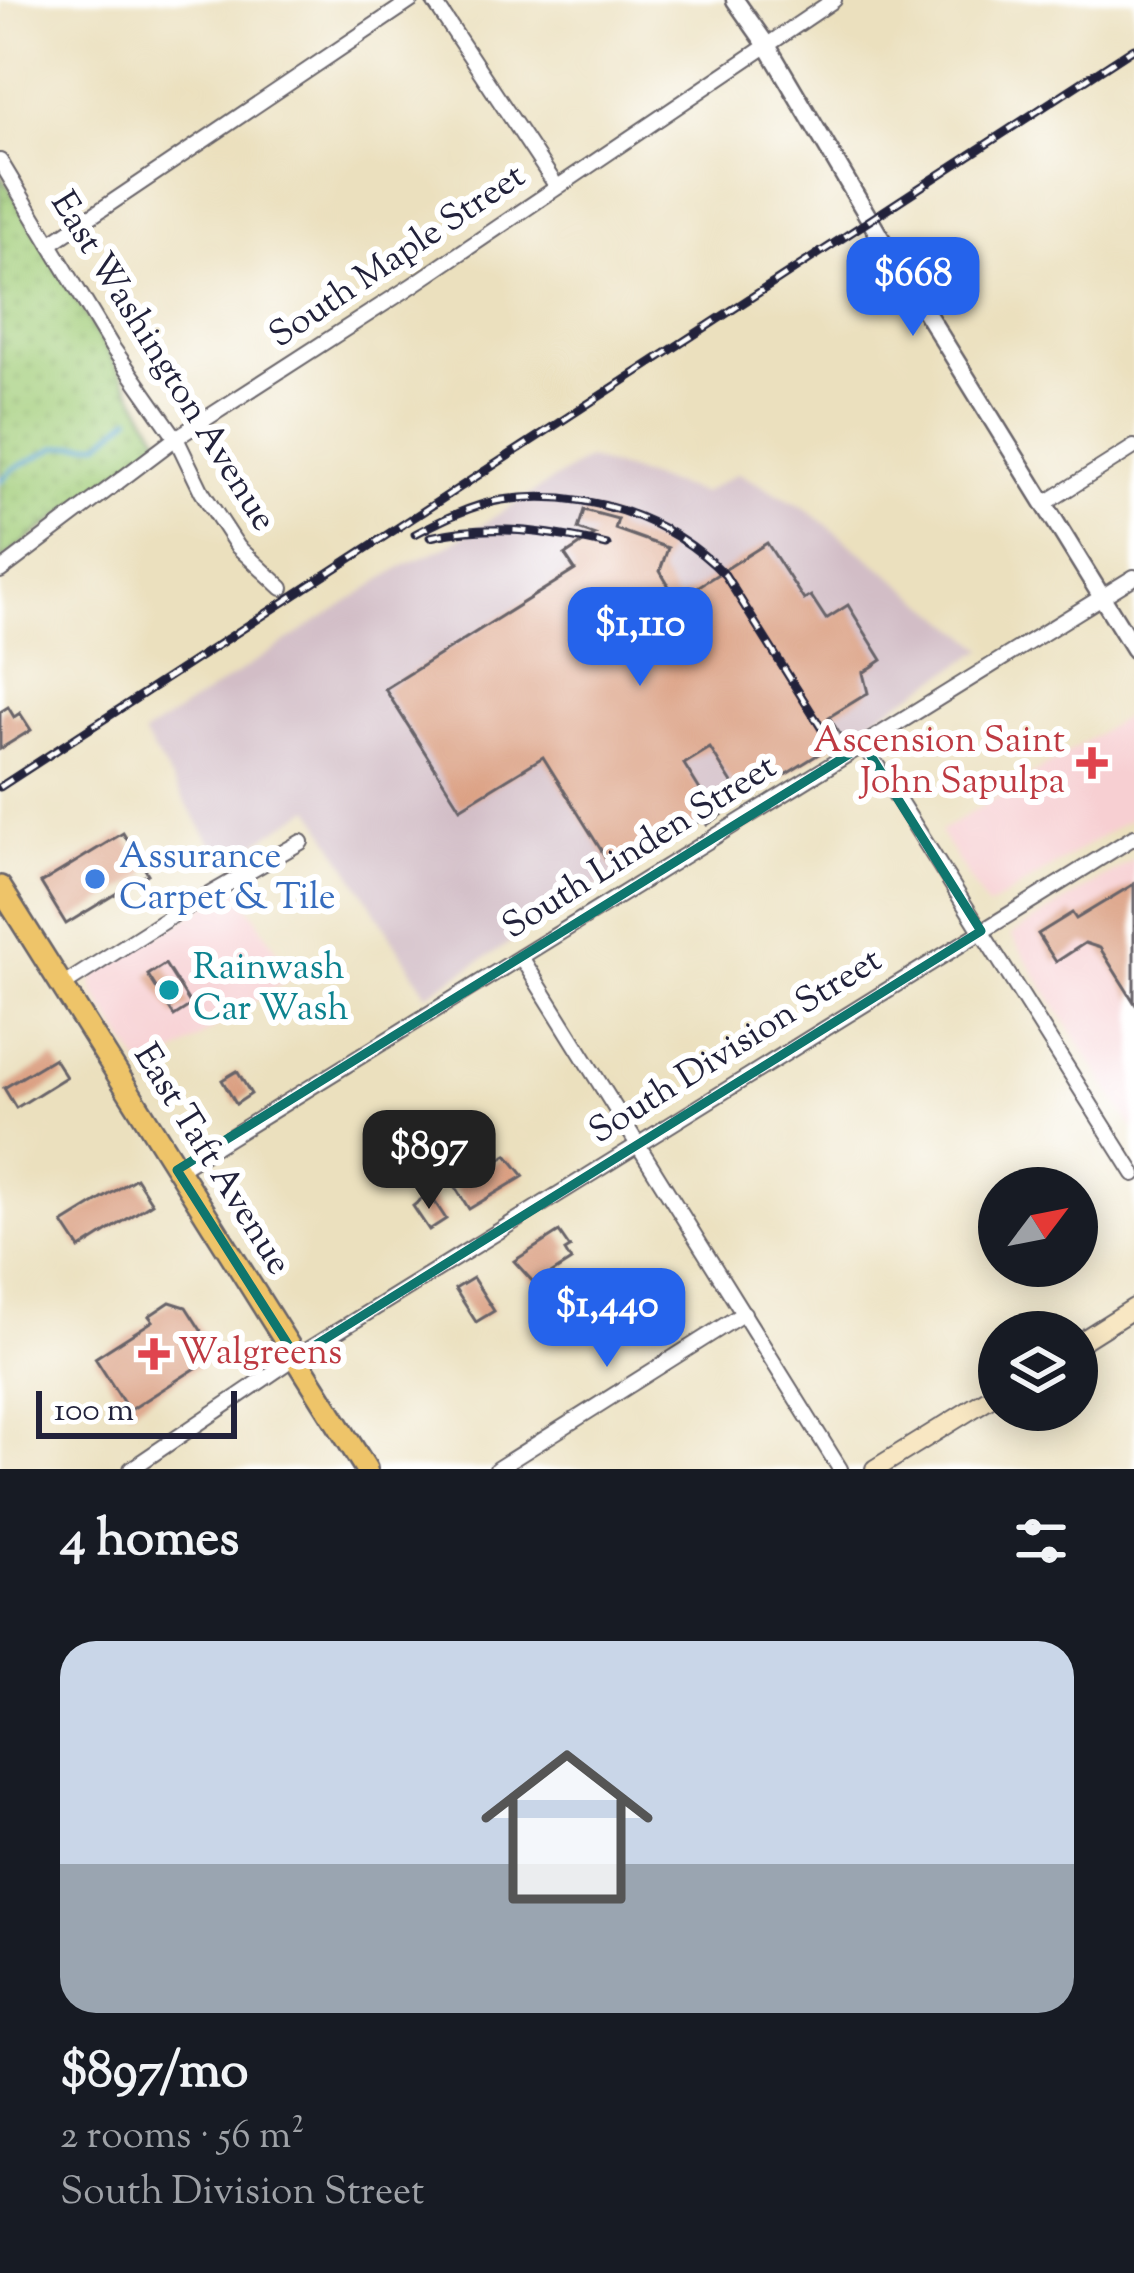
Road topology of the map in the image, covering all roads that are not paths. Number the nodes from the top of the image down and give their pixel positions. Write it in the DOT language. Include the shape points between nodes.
graph roads {
  1 [pos="412,0"];
  2 [pos="433,0"];
  3 [pos="735,0"];
  4 [pos="834,0"];
  5 [pos="768,46"];
  6 [pos="0,161"];
  7 [pos="557,187"];
  8 [pos="50,244"];
  9 [pos="176,438"];
  10 [pos="1134,447"];
  11 [pos="1044,504"];
  12 [pos="0,571"];
  13 [pos="1134,577"];
  14 [pos="282,588"];
  15 [pos="1102,597"];
  16 [pos="1134,650"];
  17 [pos="864,745"];
  18 [pos="1134,836"];
  19 [pos="302,842"];
  20 [pos="2,893"];
  21 [pos="981,932"];
  22 [pos="521,957"];
  23 [pos="62,986"];
  24 [pos="636,1143"];
  25 [pos="178,1170"];
  26 [pos="1134,1174"];
  27 [pos="1134,1308"];
  28 [pos="744,1313"];
  29 [pos="1098,1331"];
  30 [pos="296,1357"];
  31 [pos="978,1405"];
  32 [pos="130,1469"];
  33 [pos="366,1469"];
  34 [pos="497,1469"];
  35 [pos="840,1469"];
  36 [pos="875,1469"];
  1 -- 8 [label="street"];
  2 -- 7 [label="street"];
  3 -- 5 [label="street"];
  4 -- 5 [label="street, South Maple Street"];
  5 -- 7 [label="street, South Maple Street"];
  5 -- 11 [label="street"];
  6 -- 8 [label="street, East Washington Avenue"];
  7 -- 9 [label="street, South Maple Street"];
  8 -- 9 [label="street, East Washington Avenue"];
  9 -- 12 [label="street, South Maple Street"];
  9 -- 14 [label="street, East Washington Avenue" via="238,547"];
  10 -- 11 [label="street"];
  11 -- 15 [label="street"];
  13 -- 15 [label="street, South Linden Street"];
  15 -- 16 [label="street"];
  15 -- 17 [label="street, South Linden Street"];
  17 -- 21 [label="street"];
  17 -- 22 [label="street, South Linden Street"];
  18 -- 21 [label="street, South Division Street"];
  19 -- 23 [label="street"];
  20 -- 23 [label="main road, East Taft Avenue"];
  21 -- 24 [label="street, South Division Street"];
  21 -- 26 [label="street"];
  22 -- 24 [label="street"];
  22 -- 25 [label="street, South Linden Street"];
  23 -- 25 [label="main road, East Taft Avenue"];
  24 -- 28 [label="street"];
  24 -- 30 [label="street, South Division Street"];
  25 -- 30 [label="main road, East Taft Avenue"];
  27 -- 29 [label="main road"];
  28 -- 34 [label="street"];
  28 -- 35 [label="street"];
  30 -- 32 [label="street, South Division Street"];
  30 -- 33 [label="main road, East Taft Avenue"];
  31 -- 36 [label="main road"];
}
